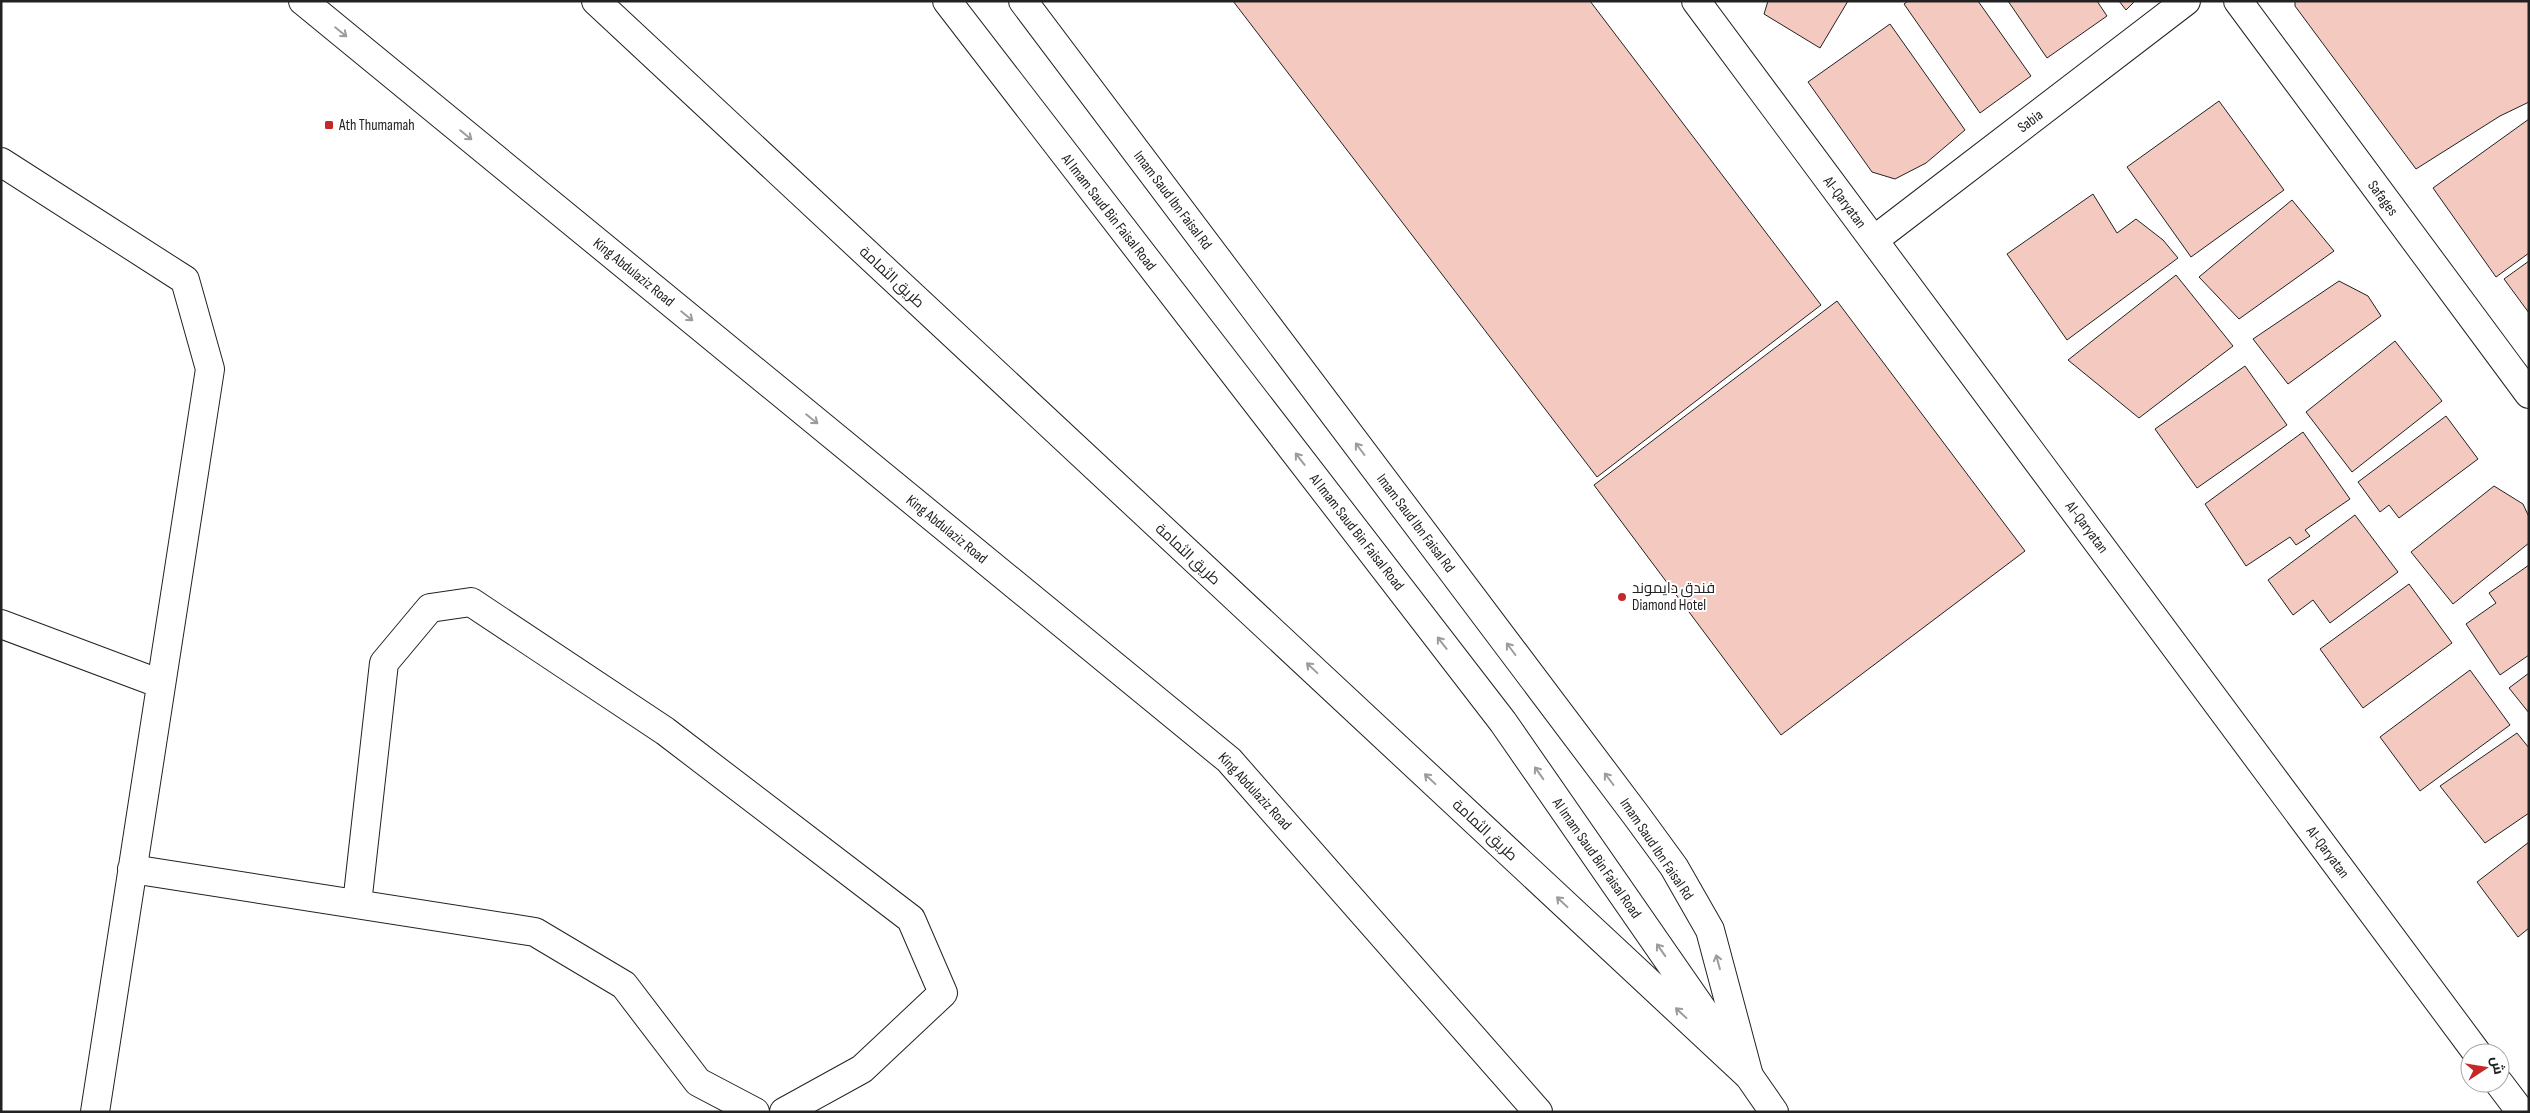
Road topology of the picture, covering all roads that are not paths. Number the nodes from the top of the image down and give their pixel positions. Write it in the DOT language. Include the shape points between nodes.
graph roads {
  1 [pos="303,1"];
  2 [pos="596,1"];
  3 [pos="946,1"];
  4 [pos="1023,1"];
  5 [pos="1696,1"];
  6 [pos="2186,1"];
  7 [pos="2238,1"];
  8 [pos="1,162"];
  9 [pos="1874,240"];
  10 [pos="2529,394"];
  11 [pos="1,624"];
  12 [pos="161,684"];
  13 [pos="132,869"];
  14 [pos="357,904"];
  15 [pos="2470,1043"];
  16 [pos="1749,1076"];
  17 [pos="2507,1093"];
  18 [pos="95,1112"];
  19 [pos="755,1112"];
  20 [pos="784,1112"];
  21 [pos="1538,1112"];
  22 [pos="1774,1112"];
  23 [pos="2521,1112"];
  1 -- 21 [label="street, King Abdulaziz Road, one-way" via="1229,760"];
  16 -- 2 [label="street, طريق الثمامة, one-way"];
  16 -- 3 [label="street, Al Imam Saud Bin Faisal Road, one-way" via="1503,722"];
  16 -- 4 [label="street, Imam Saud Ibn Faisal Rd, one-way" via="1710,930 1674,867"];
  5 -- 9 [label="street, Al-Qaryatan"];
  6 -- 9 [label="street, Sabia"];
  7 -- 10 [label="street, Safages"];
  8 -- 12 [label="street" via="185,280 210,370"];
  9 -- 15 [label="street, Al-Qaryatan"];
  11 -- 12 [label="street"];
  12 -- 13 [label="street"];
  13 -- 14 [label="street"];
  13 -- 18 [label="street"];
  14 -- 19 [label="street" via="535,932 624,985 698,1082"];
  14 -- 20 [label="street" via="384,662 430,608 471,602 665,731 910,919 943,993 862,1069"];
  16 -- 22 [label="street, طريق الثمامة"];
  17 -- 23 [label="street"];
}
